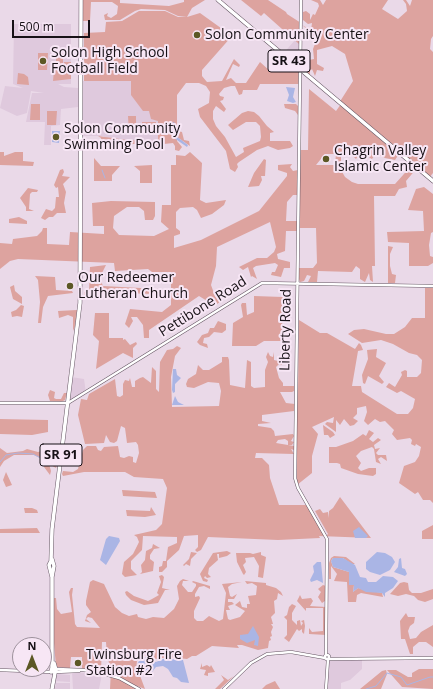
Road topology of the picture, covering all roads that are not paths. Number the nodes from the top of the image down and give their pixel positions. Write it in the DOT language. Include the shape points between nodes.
graph roads {
  1 [pos="82,0"];
  2 [pos="218,0"];
  3 [pos="301,0"];
  4 [pos="300,70"];
  5 [pos="433,181"];
  6 [pos="297,284"];
  7 [pos="433,286"];
  8 [pos="69,397"];
  9 [pos="74,401"];
  10 [pos="0,403"];
  11 [pos="68,403"];
  12 [pos="327,657"];
  13 [pos="433,658"];
  14 [pos="0,670"];
  15 [pos="53,671"];
  16 [pos="53,687"];
  17 [pos="139,689"];
  18 [pos="224,689"];
  19 [pos="326,689"];
  1 -- 8 [label="main road, SR 91" via="80,302"];
  2 -- 4 [label="main road, SR 43"];
  3 -- 4 [label="street, Liberty Road"];
  4 -- 5 [label="main road, SR 43"];
  4 -- 6 [label="street, Liberty Road"];
  6 -- 7 [label="street, Pettibone Road"];
  6 -- 9 [label="street, Pettibone Road" via="257,285"];
  6 -- 12 [label="street, Liberty Road" via="295,478 298,488 326,536"];
  8 -- 9 [label="street"];
  8 -- 11 [label="main road, SR 91"];
  9 -- 11 [label="street, Pettibone Road"];
  10 -- 11 [label="street, Pettibone Road"];
  11 -- 15 [label="main road, SR 91" via="52,529"];
  12 -- 13 [label="street"];
  12 -- 18 [label="street" via="284,652 265,655 251,663"];
  12 -- 19 [label="street, Liberty Road"];
  14 -- 15 [label="street"];
  15 -- 16 [label="main road, SR 91"];
  15 -- 17 [label="street" via="96,672 118,678"];
}
